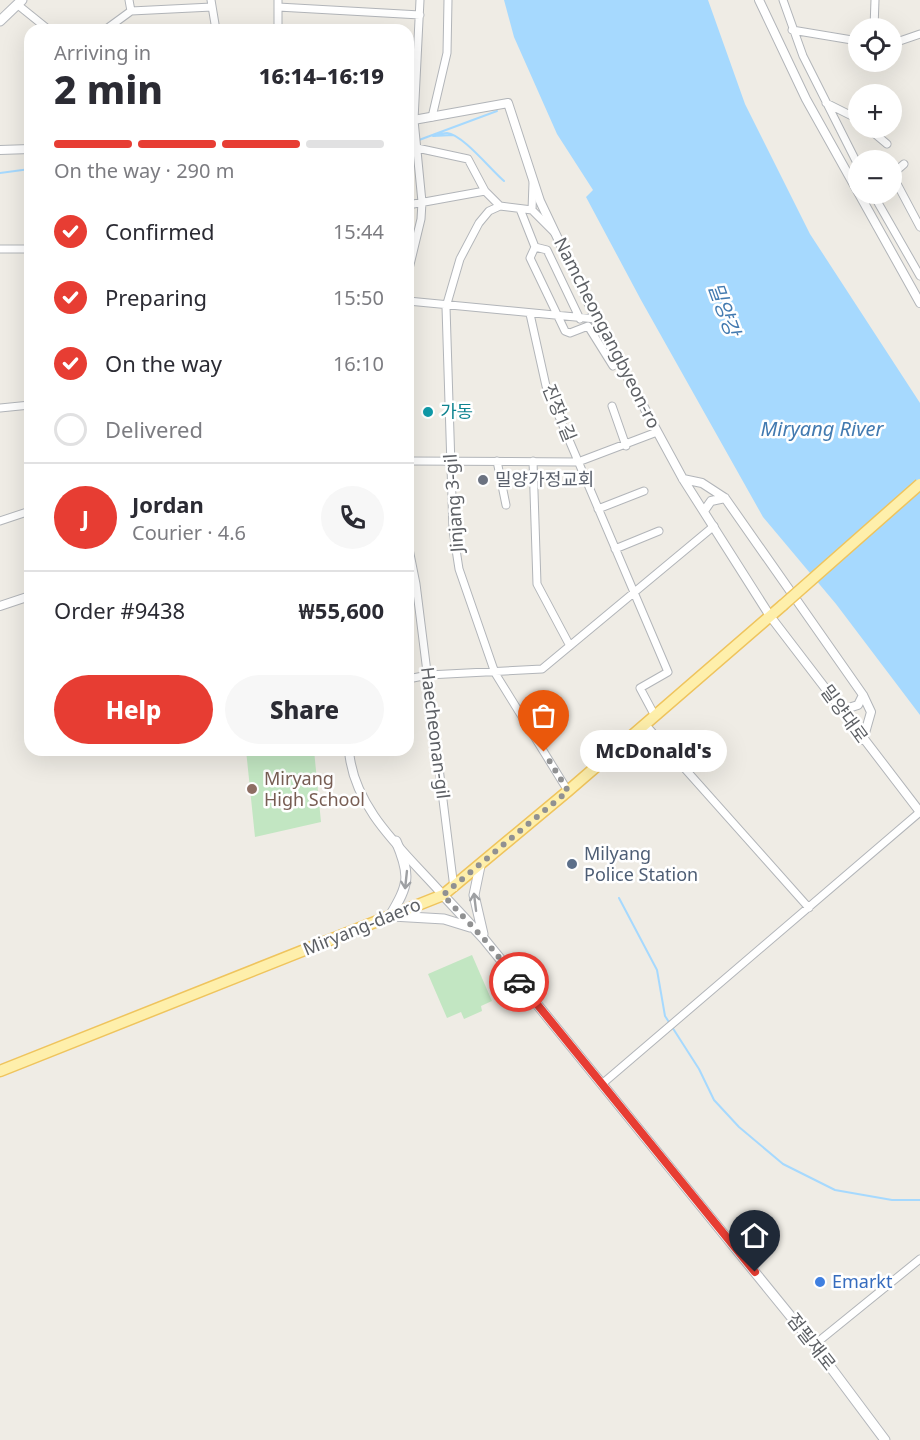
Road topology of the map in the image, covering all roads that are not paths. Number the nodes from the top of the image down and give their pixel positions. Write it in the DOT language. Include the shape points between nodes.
graph roads {
  1 [pos="129,0"];
  2 [pos="420,0"];
  3 [pos="448,0"];
  4 [pos="759,0"];
  5 [pos="783,0"];
  6 [pos="875,0"];
  7 [pos="20,2"];
  8 [pos="278,3"];
  9 [pos="212,4"];
  10 [pos="131,11"];
  11 [pos="420,15"];
  12 [pos="874,18"];
  13 [pos="0,21"];
  14 [pos="43,24"];
  15 [pos="113,24"];
  16 [pos="215,24"];
  17 [pos="278,24"];
  18 [pos="792,30"];
  19 [pos="920,34"];
  20 [pos="848,38"];
  21 [pos="902,40"];
  22 [pos="414,85"];
  23 [pos="825,102"];
  24 [pos="848,114"];
  25 [pos="432,117"];
  26 [pos="414,120"];
  27 [pos="414,134"];
  28 [pos="880,138"];
  29 [pos="888,144"];
  30 [pos="417,148"];
  31 [pos="24,149"];
  32 [pos="414,149"];
  33 [pos="0,150"];
  34 [pos="850,150"];
  35 [pos="904,164"];
  36 [pos="533,179"];
  37 [pos="485,191"];
  38 [pos="422,202"];
  39 [pos="414,204"];
  40 [pos="879,204"];
  41 [pos="500,206"];
  42 [pos="520,208"];
  43 [pos="532,210"];
  44 [pos="920,227"];
  45 [pos="556,233"];
  46 [pos="535,247"];
  47 [pos="414,248"];
  48 [pos="0,249"];
  49 [pos="24,249"];
  50 [pos="920,276"];
  51 [pos="414,302"];
  52 [pos="920,303"];
  53 [pos="446,307"];
  54 [pos="530,315"];
  55 [pos="559,317"];
  56 [pos="580,319"];
  57 [pos="596,319"];
  58 [pos="612,366"];
  59 [pos="24,406"];
  60 [pos="612,406"];
  61 [pos="0,408"];
  62 [pos="657,432"];
  63 [pos="626,446"];
  64 [pos="451,460"];
  65 [pos="414,461"];
  66 [pos="497,461"];
  67 [pos="533,461"];
  68 [pos="578,462"];
  69 [pos="683,479"];
  70 [pos="920,484"];
  71 [pos="644,491"];
  72 [pos="725,498"];
  73 [pos="506,505"];
  74 [pos="598,509"];
  75 [pos="704,511"];
  76 [pos="24,513"];
  77 [pos="0,520"];
  78 [pos="714,526"];
  79 [pos="659,531"];
  80 [pos="615,549"];
  81 [pos="414,574"];
  82 [pos="633,594"];
  83 [pos="24,598"];
  84 [pos="0,606"];
  85 [pos="770,616"];
  86 [pos="570,646"];
  87 [pos="495,673"];
  88 [pos="428,675"];
  89 [pos="414,678"];
  90 [pos="864,695"];
  91 [pos="842,710"];
  92 [pos="655,716"];
  93 [pos="645,724"];
  94 [pos="863,740"];
  95 [pos="350,756"];
  96 [pos="568,791"];
  97 [pos="920,812"];
  98 [pos="396,841"];
  99 [pos="480,866"];
  100 [pos="454,888"];
  101 [pos="443,895"];
  102 [pos="809,908"];
  103 [pos="390,916"];
  104 [pos="476,930"];
  105 [pos="484,939"];
  106 [pos="0,1071"];
  107 [pos="602,1084"];
  108 [pos="920,1259"];
  109 [pos="814,1345"];
  110 [pos="885,1440"];
  1 -- 10 [label="street"];
  2 -- 11 [label="street"];
  3 -- 25 [label="street" via="447,53"];
  4 -- 52 [label="street" via="816,118"];
  5 -- 18 [label="street"];
  6 -- 12 [label="street"];
  7 -- 13 [label="main road"];
  7 -- 14 [label="street"];
  8 -- 11 [label="street"];
  8 -- 17 [label="street"];
  9 -- 10 [label="street"];
  9 -- 16 [label="street"];
  10 -- 15 [label="street"];
  11 -- 22 [label="street"];
  18 -- 20 [label="street"];
  18 -- 23 [label="street"];
  19 -- 21 [label="street"];
  23 -- 24 [label="street"];
  23 -- 34 [label="street"];
  25 -- 26 [label="street, Namcheongangbyeon-ro"];
  25 -- 36 [label="street, Namcheongangbyeon-ro" via="508,104"];
  27 -- 30 [label="street"];
  28 -- 29 [label="street"];
  30 -- 32 [label="street"];
  30 -- 37 [label="street" via="468,159"];
  30 -- 38 [label="street"];
  31 -- 33 [label="street"];
  35 -- 44 [label="street" via="896,171 895,180"];
  36 -- 43 [label="street"];
  36 -- 45 [label="street, Namcheongangbyeon-ro"];
  37 -- 38 [label="street"];
  37 -- 41 [label="street"];
  38 -- 39 [label="street"];
  38 -- 47 [label="street"];
  40 -- 50 [label="street"];
  41 -- 42 [label="street"];
  41 -- 53 [label="street, Jinjang 3-gil" via="478,223 460,259"];
  42 -- 43 [label="street"];
  42 -- 46 [label="street"];
  43 -- 45 [label="street"];
  45 -- 57 [label="street, Namcheongangbyeon-ro"];
  46 -- 55 [label="street" via="530,258"];
  46 -- 56 [label="street" via="547,250"];
  48 -- 49 [label="street"];
  51 -- 53 [label="street"];
  53 -- 54 [label="street"];
  53 -- 64 [label="street, Jinjang 3-gil"];
  54 -- 55 [label="street"];
  54 -- 68 [label="street, 진장1길" via="546,386"];
  55 -- 56 [label="street"];
  55 -- 58 [label="street" via="570,333 588,326"];
  56 -- 57 [label="street"];
  57 -- 62 [label="street, Namcheongangbyeon-ro"];
  59 -- 61 [label="street"];
  60 -- 63 [label="street"];
  62 -- 63 [label="street"];
  62 -- 69 [label="street, Namcheongangbyeon-ro"];
  63 -- 68 [label="street"];
  64 -- 65 [label="street"];
  64 -- 66 [label="street"];
  64 -- 87 [label="street, Jinjang 3-gil" via="453,530 459,569"];
  66 -- 67 [label="street"];
  66 -- 73 [label="street"];
  67 -- 68 [label="street"];
  67 -- 86 [label="street" via="537,584"];
  68 -- 74 [label="street, 진장1길"];
  69 -- 72 [label="street" via="702,483"];
  69 -- 75 [label="street, Namcheongangbyeon-ro"];
  70 -- 85 [label="main road, Miryang-daero, bridge"];
  71 -- 74 [label="street"];
  72 -- 75 [label="street" via="711,501"];
  72 -- 90 [label="street"];
  74 -- 80 [label="street, 진장1길"];
  75 -- 78 [label="street, Namcheongangbyeon-ro"];
  76 -- 77 [label="street"];
  78 -- 82 [label="street"];
  78 -- 85 [label="street, Namcheongangbyeon-ro"];
  79 -- 80 [label="street"];
  80 -- 82 [label="street, 진장1길"];
  81 -- 88 [label="street, Haecheonan-gil"];
  82 -- 86 [label="street"];
  82 -- 92 [label="street, 진장1길" via="668,672 640,688"];
  83 -- 84 [label="street"];
  85 -- 91 [label="street, 밀양대로"];
  85 -- 92 [label="main road, Miryang-daero"];
  86 -- 87 [label="street" via="542,669"];
  87 -- 88 [label="street"];
  87 -- 96 [label="street, Jinjang 3-gil"];
  88 -- 89 [label="street"];
  88 -- 100 [label="street, Haecheonan-gil"];
  90 -- 91 [label="street" via="858,705"];
  90 -- 94 [label="street" via="871,712"];
  91 -- 94 [label="street, 밀양대로"];
  92 -- 93 [label="main road, Miryang-daero"];
  93 -- 96 [label="main road, Miryang-daero"];
  93 -- 102 [label="street"];
  94 -- 97 [label="street, 밀양대로"];
  95 -- 98 [label="street" via="353,778 362,797"];
  96 -- 99 [label="main road, Miryang-daero"];
  97 -- 102 [label="street"];
  98 -- 101 [label="street"];
  98 -- 103 [label="main road, one-way" via="408,879"];
  99 -- 100 [label="main road, Miryang-daero"];
  105 -- 99 [label="main road, 점필재로, one-way" via="474,895"];
  100 -- 101 [label="main road, Miryang-daero"];
  101 -- 103 [label="main road, Miryang-daero"];
  101 -- 104 [label="main road, 점필재로"];
  102 -- 107 [label="street"];
  103 -- 104 [label="main road, 점필재로" via="444,919"];
  103 -- 106 [label="main road, Miryang-daero"];
  104 -- 105 [label="main road, 점필재로"];
  105 -- 107 [label="main road, 점필재로"];
  107 -- 109 [label="main road, 점필재로"];
  108 -- 109 [label="street"];
  109 -- 110 [label="main road, 점필재로"];
}
